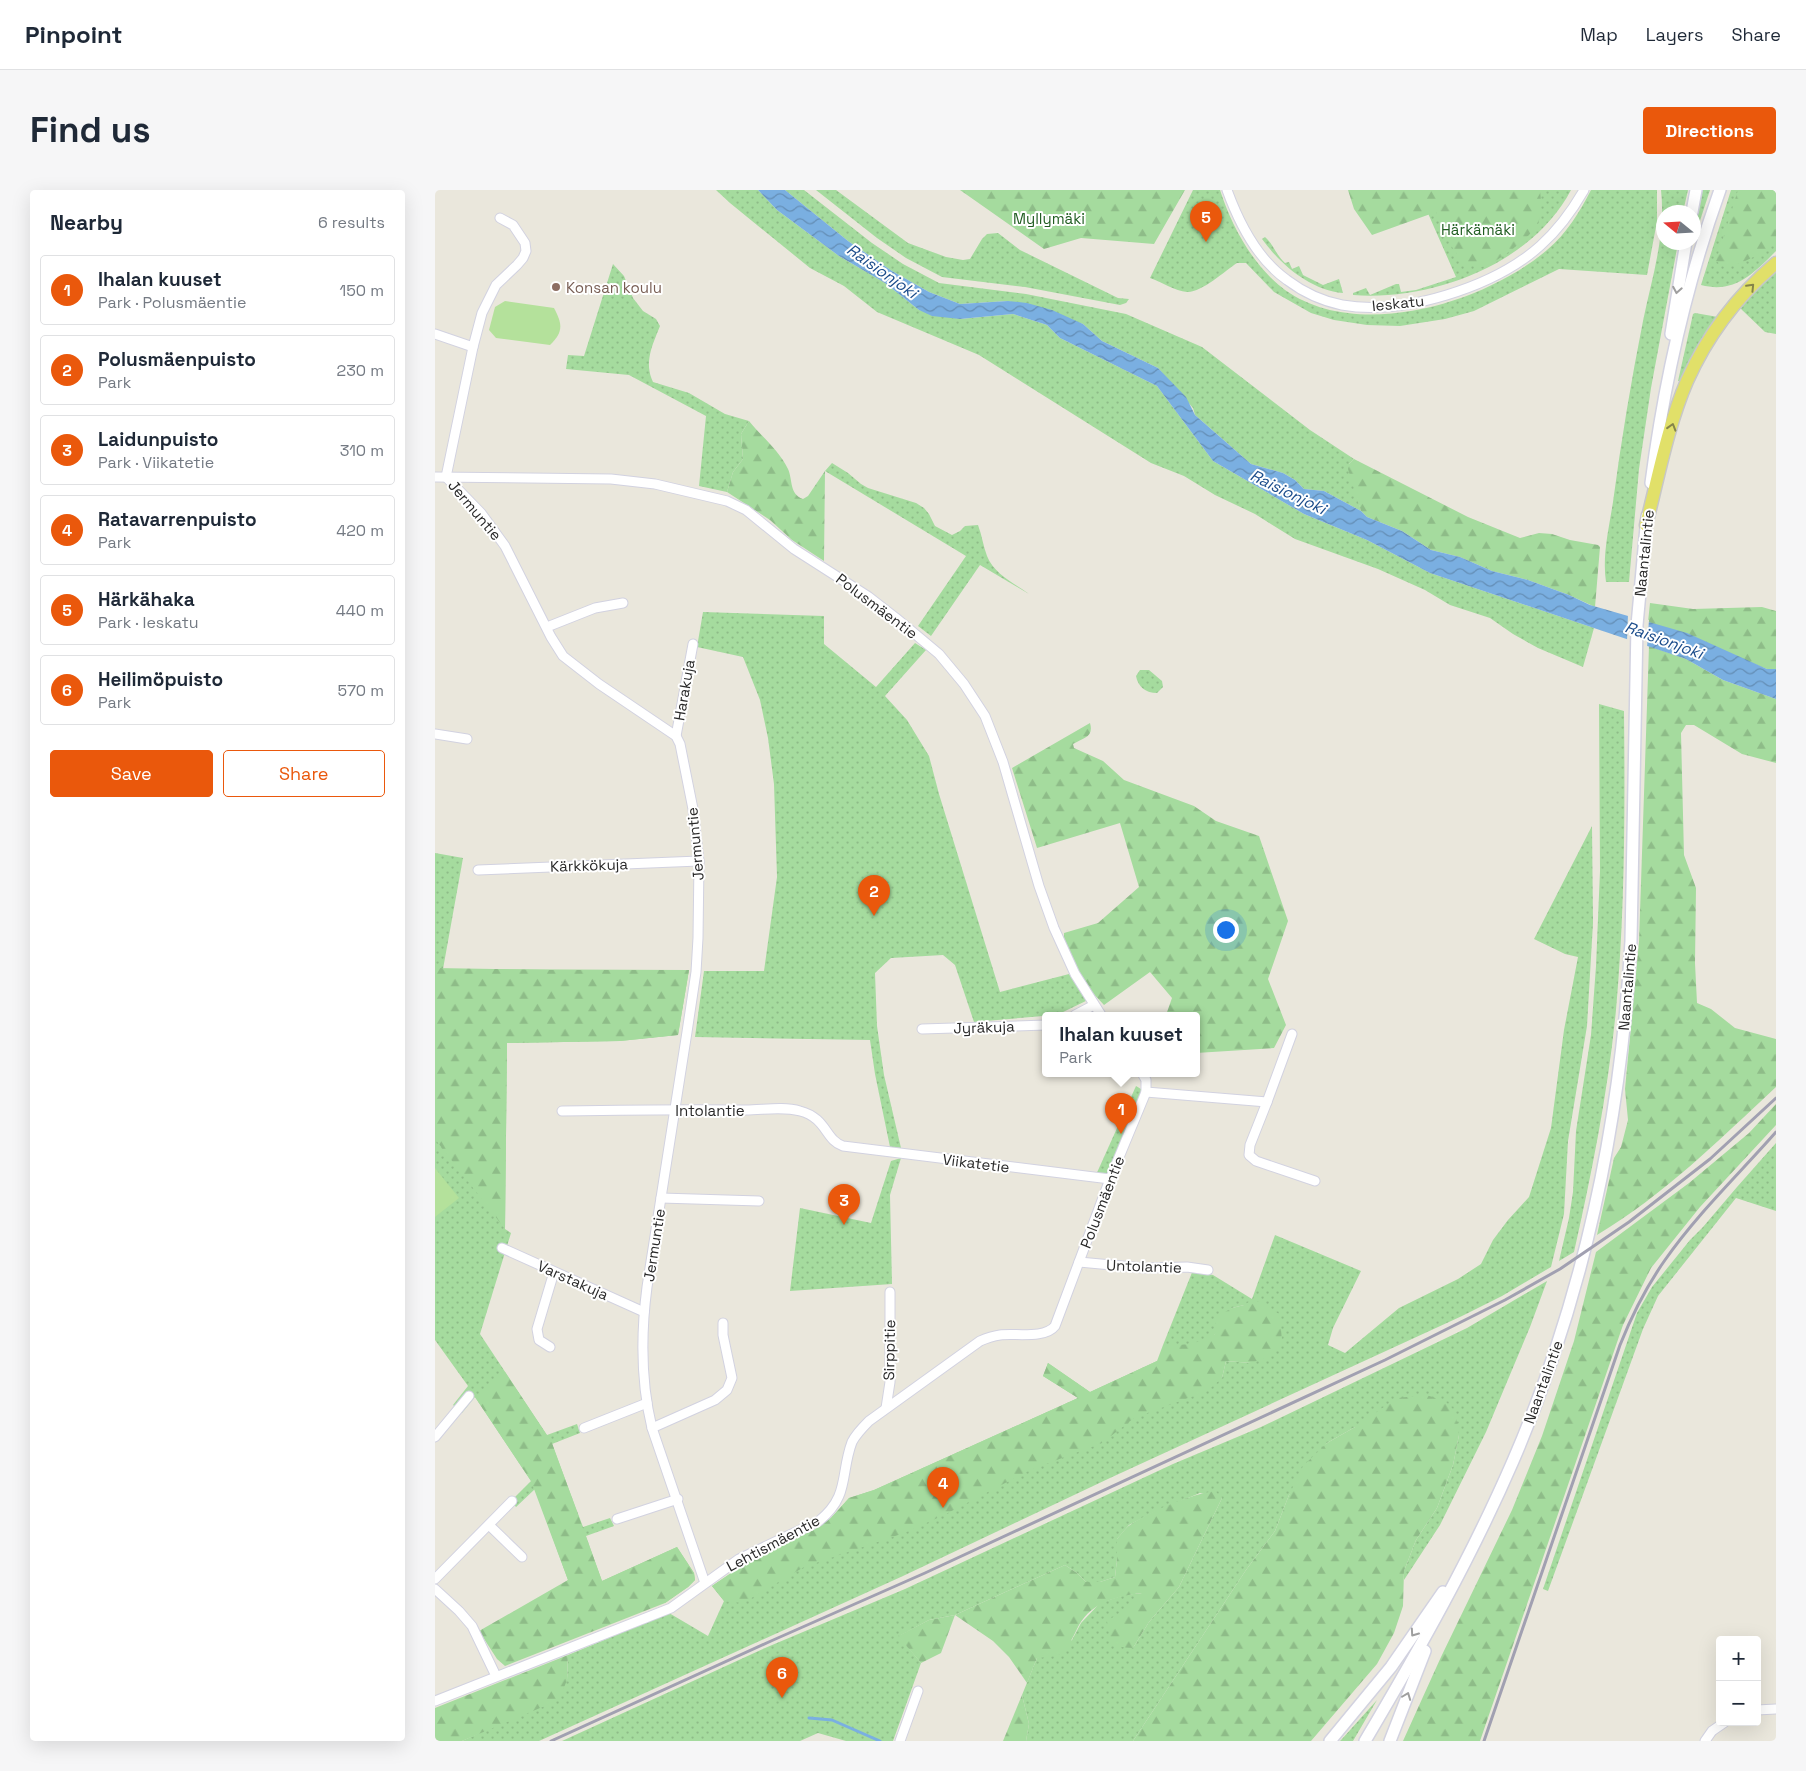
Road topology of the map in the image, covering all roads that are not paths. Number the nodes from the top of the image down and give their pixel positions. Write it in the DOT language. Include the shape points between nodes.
graph roads {
  1 [pos="1227,190"];
  2 [pos="1584,190"];
  3 [pos="1696,190"];
  4 [pos="1720,190"];
  5 [pos="1693,205"];
  6 [pos="500,218"];
  7 [pos="1685,250"];
  8 [pos="1776,263"];
  9 [pos="435,334"];
  10 [pos="473,347"];
  11 [pos="1664,400"];
  12 [pos="435,477"];
  13 [pos="447,477"];
  14 [pos="1646,525"];
  15 [pos="623,603"];
  16 [pos="547,628"];
  17 [pos="693,644"];
  18 [pos="435,734"];
  19 [pos="676,736"];
  20 [pos="467,739"];
  21 [pos="699,861"];
  22 [pos="478,870"];
  23 [pos="1094,1005"];
  24 [pos="1081,1012"];
  25 [pos="1099,1012"];
  26 [pos="1042,1025"];
  27 [pos="922,1029"];
  28 [pos="1291,1034"];
  29 [pos="1144,1077"];
  30 [pos="1146,1092"];
  31 [pos="1267,1102"];
  32 [pos="674,1110"];
  33 [pos="562,1111"];
  34 [pos="843,1146"];
  35 [pos="1110,1179"];
  36 [pos="1315,1181"];
  37 [pos="661,1198"];
  38 [pos="759,1200"];
  39 [pos="502,1248"];
  40 [pos="1079,1262"];
  41 [pos="1208,1270"];
  42 [pos="554,1272"];
  43 [pos="890,1292"];
  44 [pos="644,1312"];
  45 [pos="723,1323"];
  46 [pos="1051,1331"];
  47 [pos="550,1347"];
  48 [pos="469,1396"];
  49 [pos="647,1403"];
  50 [pos="886,1408"];
  51 [pos="584,1428"];
  52 [pos="652,1428"];
  53 [pos="435,1437"];
  54 [pos="677,1499"];
  55 [pos="512,1501"];
  56 [pos="617,1519"];
  57 [pos="489,1525"];
  58 [pos="522,1557"];
  59 [pos="1464,1565"];
  60 [pos="435,1580"];
  61 [pos="705,1583"];
  62 [pos="435,1589"];
  63 [pos="1440,1612"];
  64 [pos="496,1676"];
  65 [pos="918,1691"];
  66 [pos="435,1701"];
  67 [pos="1761,1710"];
  68 [pos="1776,1710"];
  69 [pos="1719,1726"];
  70 [pos="900,1741"];
  71 [pos="1330,1741"];
  72 [pos="1365,1741"];
  73 [pos="1390,1741"];
  74 [pos="1705,1741"];
  1 -- 2 [label="street, Ieskatu" via="1237,216 1259,253 1285,280 1333,303 1381,306 1440,298 1497,275 1549,238 1569,215"];
  3 -- 5 [label="main road"];
  4 -- 11 [label="main road, Naantalintie" via="1691,282"];
  6 -- 10 [label="street, Jermuntie" via="513,224 525,243 526,251 488,298"];
  7 -- 11 [label="main road, one-way"];
  14 -- 8 [label="main road, one-way" via="1687,381 1731,308"];
  9 -- 10 [label="street"];
  10 -- 13 [label="street, Jermuntie"];
  11 -- 14 [label="main road, Naantalintie"];
  12 -- 13 [label="street, Polusmäentie"];
  13 -- 16 [label="street, Jermuntie" via="481,513 505,546"];
  13 -- 23 [label="street, Polusmäentie" via="629,481 727,501 746,510 794,549 896,618 939,654 985,716 1003,762 1054,928 1075,974"];
  14 -- 59 [label="main road, Naantalintie" via="1636,673 1628,992 1611,1129 1589,1227 1554,1351 1513,1460"];
  15 -- 16 [label="street" via="595,608"];
  16 -- 19 [label="street, Jermuntie" via="570,663"];
  17 -- 19 [label="street, Harakuja"];
  18 -- 20 [label="street"];
  19 -- 21 [label="street, Jermuntie" via="693,809"];
  21 -- 22 [label="street, Kärkkökuja"];
  21 -- 32 [label="street, Jermuntie" via="695,972"];
  23 -- 24 [label="street"];
  23 -- 25 [label="street, Polusmäentie"];
  26 -- 27 [label="street, Jyräkuja"];
  28 -- 31 [label="street"];
  29 -- 30 [label="street"];
  30 -- 31 [label="street"];
  30 -- 35 [label="street, Polusmäentie"];
  31 -- 36 [label="street" via="1249,1155"];
  32 -- 33 [label="street, Intolantie"];
  32 -- 34 [label="street, Intolantie" via="799,1110 819,1120 834,1142"];
  32 -- 37 [label="street, Jermuntie"];
  34 -- 35 [label="street, Viikatetie"];
  35 -- 40 [label="street, Polusmäentie"];
  37 -- 38 [label="street"];
  37 -- 44 [label="street, Jermuntie"];
  39 -- 42 [label="street, Varstakuja"];
  40 -- 41 [label="street, Untolantie"];
  40 -- 46 [label="street, Polusmäentie"];
  42 -- 44 [label="street, Varstakuja"];
  42 -- 47 [label="street" via="537,1330 539,1340"];
  43 -- 50 [label="street, Sirppitie"];
  44 -- 49 [label="street, Jermuntie"];
  45 -- 52 [label="street" via="732,1378 727,1390 715,1400"];
  46 -- 50 [label="street, Lehtismäentie" via="985,1339"];
  48 -- 53 [label="street"];
  49 -- 51 [label="street"];
  49 -- 52 [label="street, Jermuntie"];
  50 -- 61 [label="street, Lehtismäentie" via="860,1430 853,1441 841,1493 828,1514 739,1559"];
  52 -- 54 [label="street, Jermuntie"];
  54 -- 56 [label="street"];
  54 -- 61 [label="street, Jermuntie"];
  55 -- 57 [label="street"];
  57 -- 58 [label="street"];
  57 -- 60 [label="street"];
  59 -- 63 [label="main road, Naantalintie"];
  59 -- 71 [label="main road, one-way" via="1391,1667"];
  61 -- 64 [label="street, Lehtismäentie" via="671,1608"];
  62 -- 64 [label="street" via="472,1626"];
  63 -- 72 [label="main road, Naantalintie"];
  73 -- 63 [label="main road, one-way"];
  64 -- 66 [label="street, Lehtismäentie"];
  65 -- 70 [label="street"];
  67 -- 68 [label="street"];
  69 -- 74 [label="street"];
}
